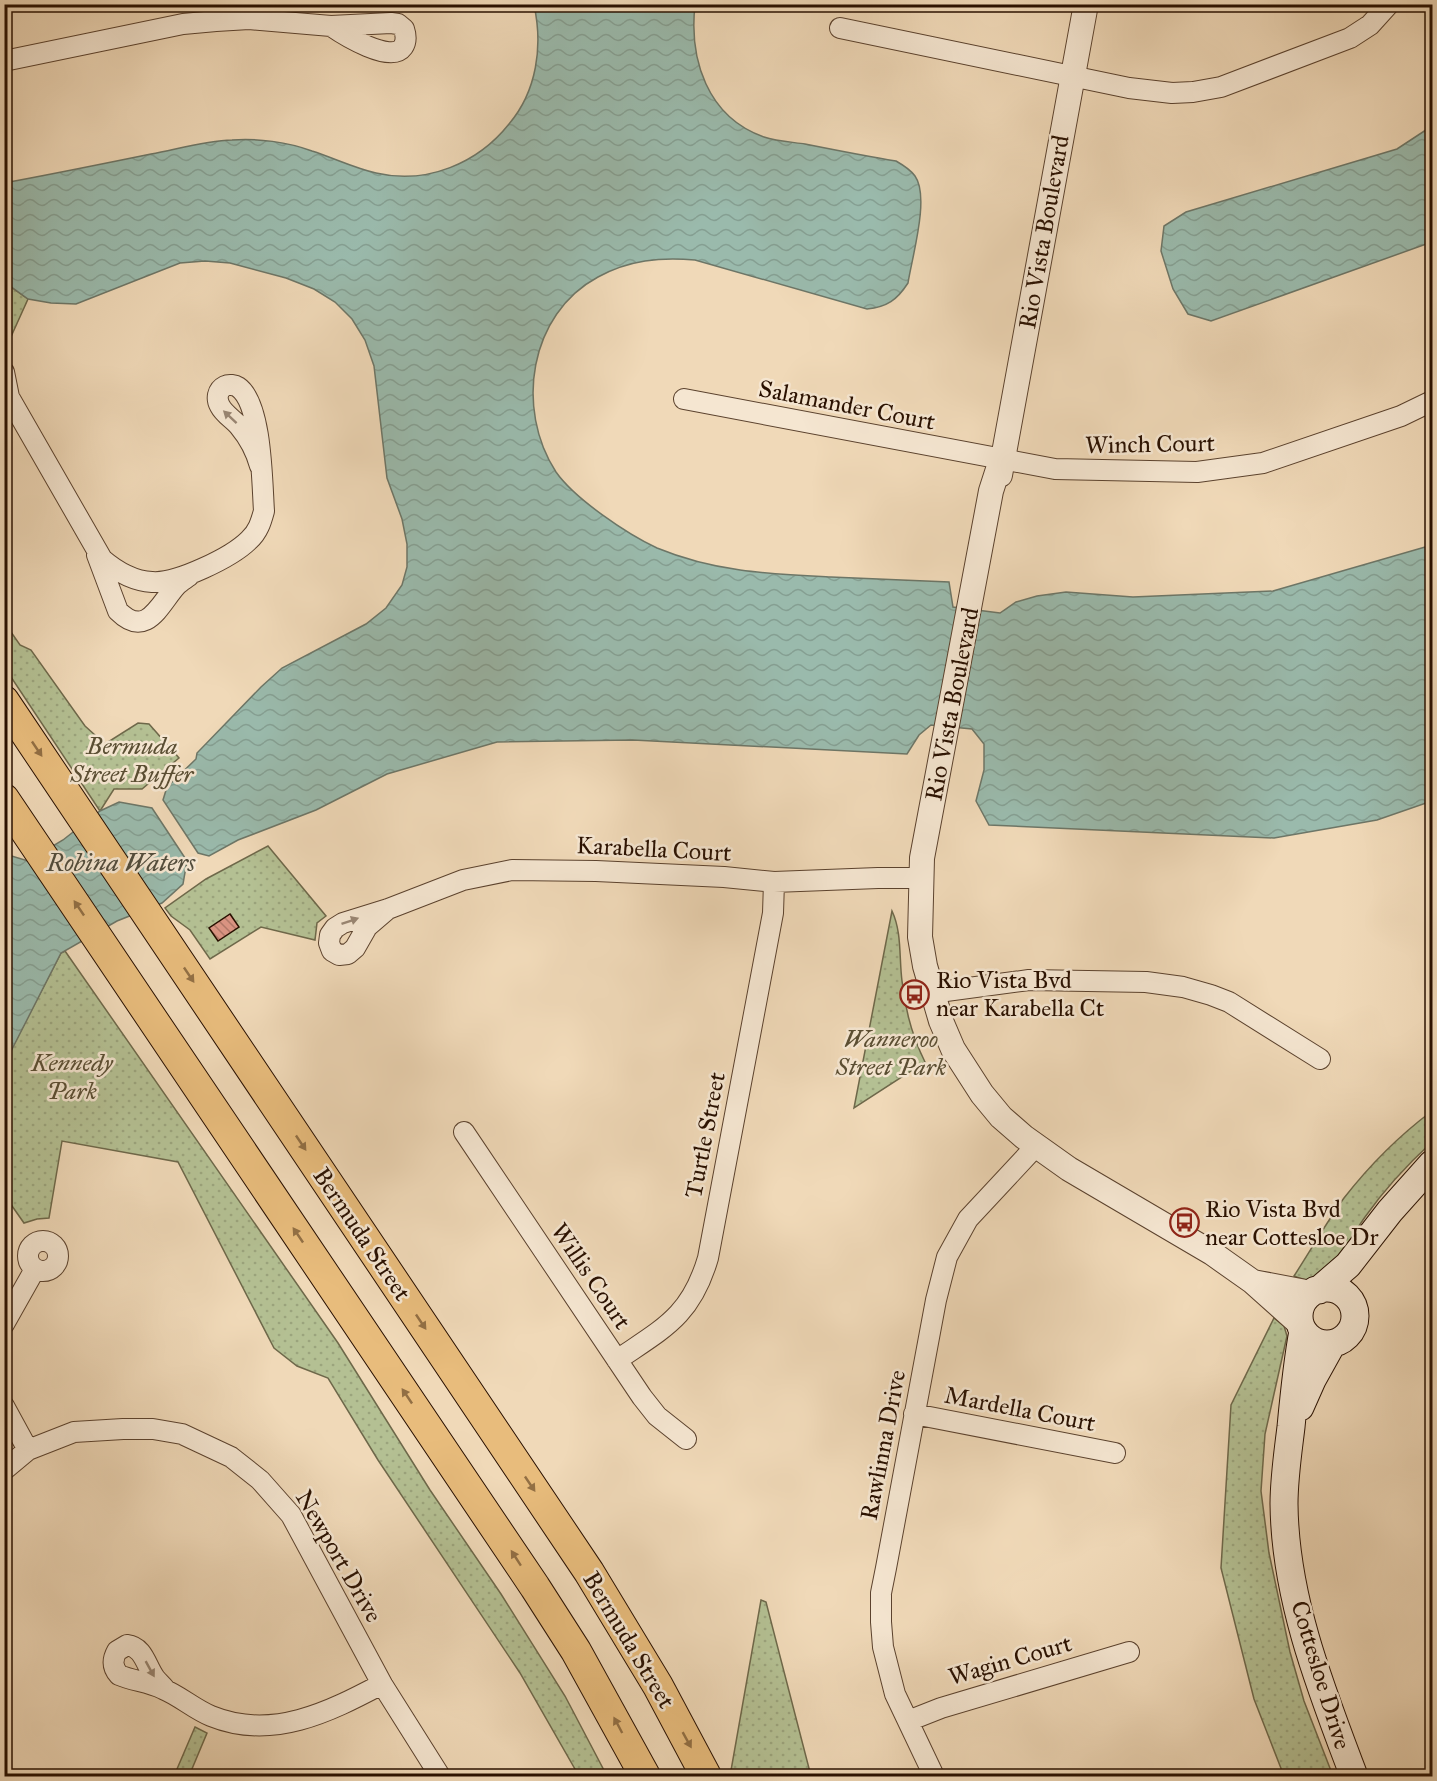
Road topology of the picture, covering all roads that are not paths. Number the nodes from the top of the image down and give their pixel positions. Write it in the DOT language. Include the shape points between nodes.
graph roads {
  1 [pos="1086,4"];
  2 [pos="1389,4"];
  3 [pos="332,26"];
  4 [pos="840,28"];
  5 [pos="4,61"];
  6 [pos="1072,76"];
  7 [pos="4,372"];
  8 [pos="7,395"];
  9 [pos="684,399"];
  10 [pos="1432,401"];
  11 [pos="1001,460"];
  12 [pos="260,466"];
  13 [pos="95,549"];
  14 [pos="191,574"];
  15 [pos="148,582"];
  16 [pos="151,617"];
  17 [pos="4,701"];
  18 [pos="4,799"];
  19 [pos="922,878"];
  20 [pos="774,882"];
  21 [pos="388,909"];
  22 [pos="931,993"];
  23 [pos="1320,1059"];
  24 [pos="464,1132"];
  25 [pos="1036,1146"];
  26 [pos="1432,1164"];
  27 [pos="1378,1227"];
  28 [pos="35,1269"];
  29 [pos="1253,1281"];
  30 [pos="1315,1291"];
  31 [pos="1350,1303"];
  32 [pos="4,1324"];
  33 [pos="1301,1328"];
  34 [pos="1332,1344"];
  35 [pos="617,1360"];
  36 [pos="4,1406"];
  37 [pos="914,1414"];
  38 [pos="1291,1429"];
  39 [pos="686,1439"];
  40 [pos="28,1450"];
  41 [pos="1115,1453"];
  42 [pos="4,1470"];
  43 [pos="1129,1652"];
  44 [pos="382,1684"];
  45 [pos="165,1689"];
  46 [pos="908,1721"];
  47 [pos="440,1776"];
  48 [pos="645,1776"];
  49 [pos="706,1776"];
  50 [pos="934,1776"];
  51 [pos="1354,1776"];
  1 -- 6 [label="street, Rio Vista Boulevard"];
  2 -- 6 [label="street" via="1370,25 1350,38 1221,87 1172,93"];
  3 -- 5 [label="street" via="249,19 183,24"];
  4 -- 6 [label="street"];
  6 -- 11 [label="street, Rio Vista Boulevard"];
  7 -- 8 [label="street"];
  8 -- 13 [label="street"];
  9 -- 11 [label="street, Salamander Court"];
  10 -- 11 [label="street, Winch Court" via="1401,416 1263,463 1219,470 1055,470"];
  11 -- 19 [label="street, Rio Vista Boulevard" via="999,492 922,858"];
  12 -- 14 [label="street" via="264,511 257,531 236,550"];
  13 -- 15 [label="street" via="113,569"];
  13 -- 16 [label="street" via="118,611 135,621"];
  14 -- 15 [label="street"];
  14 -- 16 [label="street"];
  15 -- 16 [label="street" via="160,596"];
  17 -- 49 [label="main road, Bermuda Street, one-way" via="589,1572 658,1686"];
  48 -- 18 [label="main road, one-way" via="576,1651 529,1578"];
  19 -- 20 [label="street, Karabella Court"];
  19 -- 22 [label="street, Rio Vista Boulevard" via="920,937"];
  20 -- 21 [label="street, Karabella Court" via="512,870 463,880"];
  20 -- 35 [label="street, Turtle Street" via="773,913 702,1279 682,1311"];
  22 -- 23 [label="street" via="1029,980 1123,981 1183,987 1229,1002"];
  22 -- 25 [label="street, Rio Vista Boulevard" via="940,1022 968,1073 1001,1117"];
  24 -- 35 [label="street, Willis Court"];
  25 -- 29 [label="street, Rio Vista Boulevard"];
  25 -- 37 [label="street, Rawlinna Drive" via="968,1219 947,1257"];
  26 -- 27 [label="main road"];
  27 -- 30 [label="main road" via="1348,1265"];
  27 -- 31 [label="main road"];
  28 -- 32 [label="street"];
  29 -- 30 [label="street, Rio Vista Boulevard"];
  29 -- 33 [label="street, Rio Vista Boulevard"];
  30 -- 31 [label="main road" via="1336,1290"];
  30 -- 33 [label="main road" via="1300,1306"];
  31 -- 34 [label="main road" via="1354,1315 1351,1330"];
  33 -- 34 [label="main road" via="1316,1342"];
  33 -- 38 [label="main road, Cottesloe Drive"];
  34 -- 38 [label="main road, Cottesloe Drive"];
  35 -- 39 [label="street, Willis Court" via="657,1416"];
  36 -- 40 [label="street"];
  37 -- 41 [label="street, Mardella Court"];
  37 -- 46 [label="street, Rawlinna Drive" via="881,1593 883,1647 895,1694"];
  38 -- 51 [label="main road, Cottesloe Drive" via="1284,1504 1299,1615"];
  40 -- 42 [label="street, Newport Drive"];
  40 -- 44 [label="street, Newport Drive" via="74,1432 153,1429 182,1434 231,1457 260,1480 291,1515"];
  43 -- 46 [label="street, Wagin Court"];
  44 -- 45 [label="street" via="309,1719 279,1726 232,1723 210,1716"];
  44 -- 47 [label="street, Newport Drive"];
  46 -- 50 [label="street, Rawlinna Drive"];
}
